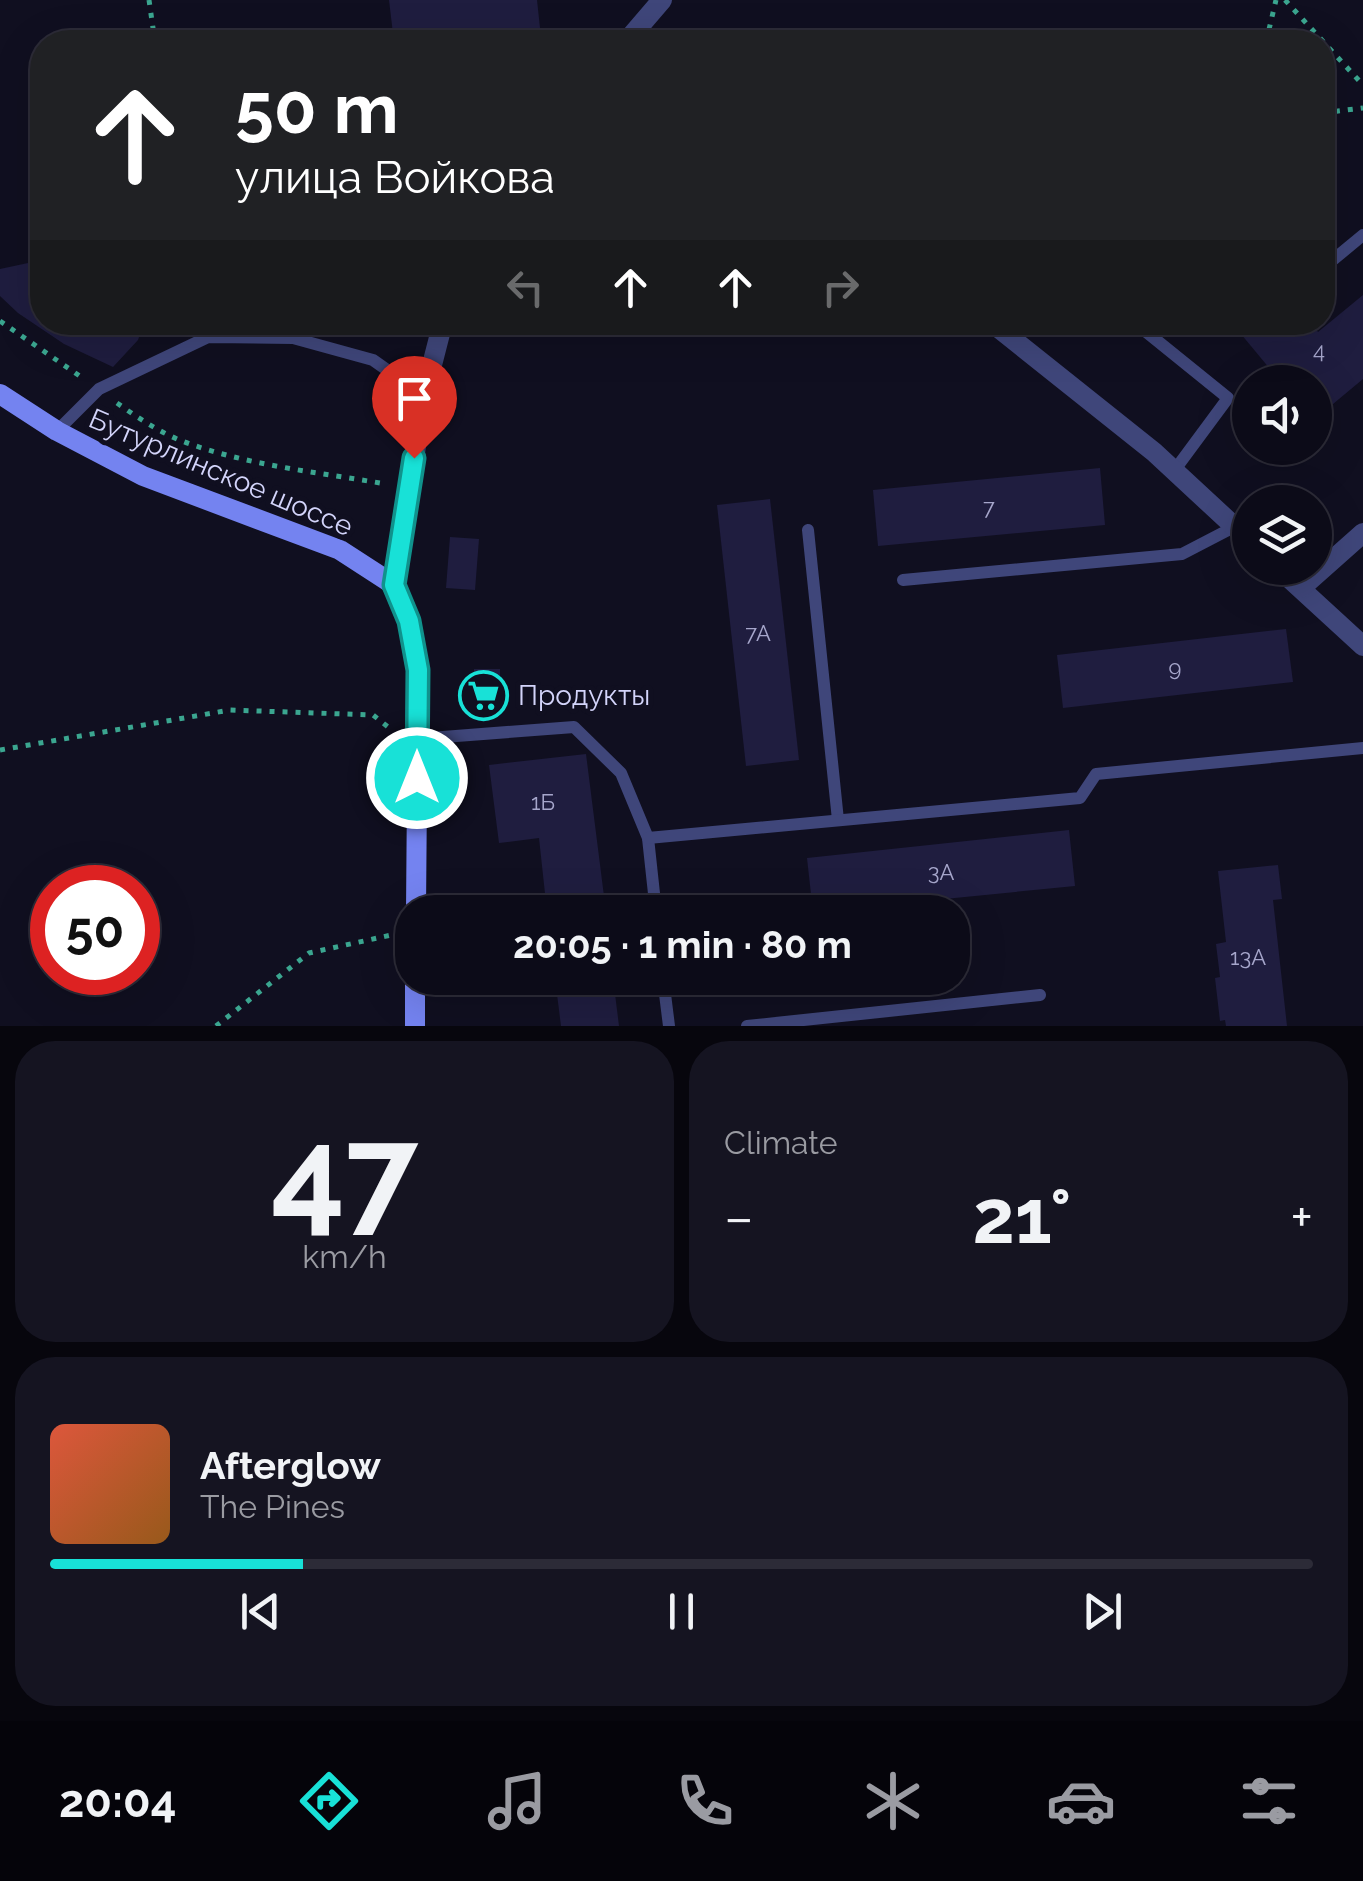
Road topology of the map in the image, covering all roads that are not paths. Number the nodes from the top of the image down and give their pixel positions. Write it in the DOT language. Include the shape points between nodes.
graph roads {
  1 [pos="662,0"];
  2 [pos="636,30"];
  3 [pos="1363,235"];
  4 [pos="1335,258"];
  5 [pos="440,335"];
  6 [pos="1007,335"];
  7 [pos="1150,335"];
  8 [pos="0,394"];
  9 [pos="424,396"];
  10 [pos="56,432"];
  11 [pos="1174,471"];
  12 [pos="1232,525"];
  13 [pos="808,530"];
  14 [pos="1363,533"];
  15 [pos="1232,537"];
  16 [pos="903,580"];
  17 [pos="394,585"];
  18 [pos="1298,585"];
  19 [pos="1301,588"];
  20 [pos="1363,646"];
  21 [pos="417,734"];
  22 [pos="1363,748"];
  23 [pos="838,820"];
  24 [pos="648,838"];
  25 [pos="416,895"];
  26 [pos="654,895"];
  27 [pos="1040,994"];
  28 [pos="415,995"];
  29 [pos="665,995"];
  30 [pos="415,1026"];
  31 [pos="669,1026"];
  32 [pos="747,1026"];
  1 -- 2 [label="street"];
  3 -- 4 [label="lane"];
  5 -- 9 [label="street"];
  6 -- 11 [label="street"];
  7 -- 11 [label="lane" via="1228,398"];
  8 -- 10 [label="main road, Бутурлинское шоссе"];
  9 -- 10 [label="lane" via="373,360 293,338 208,337 99,390"];
  9 -- 17 [label="street"];
  10 -- 17 [label="main road, Бутурлинское шоссе" via="144,476 340,550"];
  11 -- 12 [label="street"];
  13 -- 23 [label="lane"];
  14 -- 19 [label="street"];
  15 -- 16 [label="lane" via="1182,554"];
  17 -- 21 [label="main road" via="418,670"];
  18 -- 19 [label="street"];
  19 -- 20 [label="street"];
  21 -- 24 [label="lane" via="574,727 621,774"];
  21 -- 25 [label="main road"];
  22 -- 23 [label="lane" via="1096,774 1080,798"];
  23 -- 24 [label="lane"];
  24 -- 26 [label="lane"];
  27 -- 32 [label="lane"];
  28 -- 30 [label="main road"];
  29 -- 31 [label="lane"];
}
